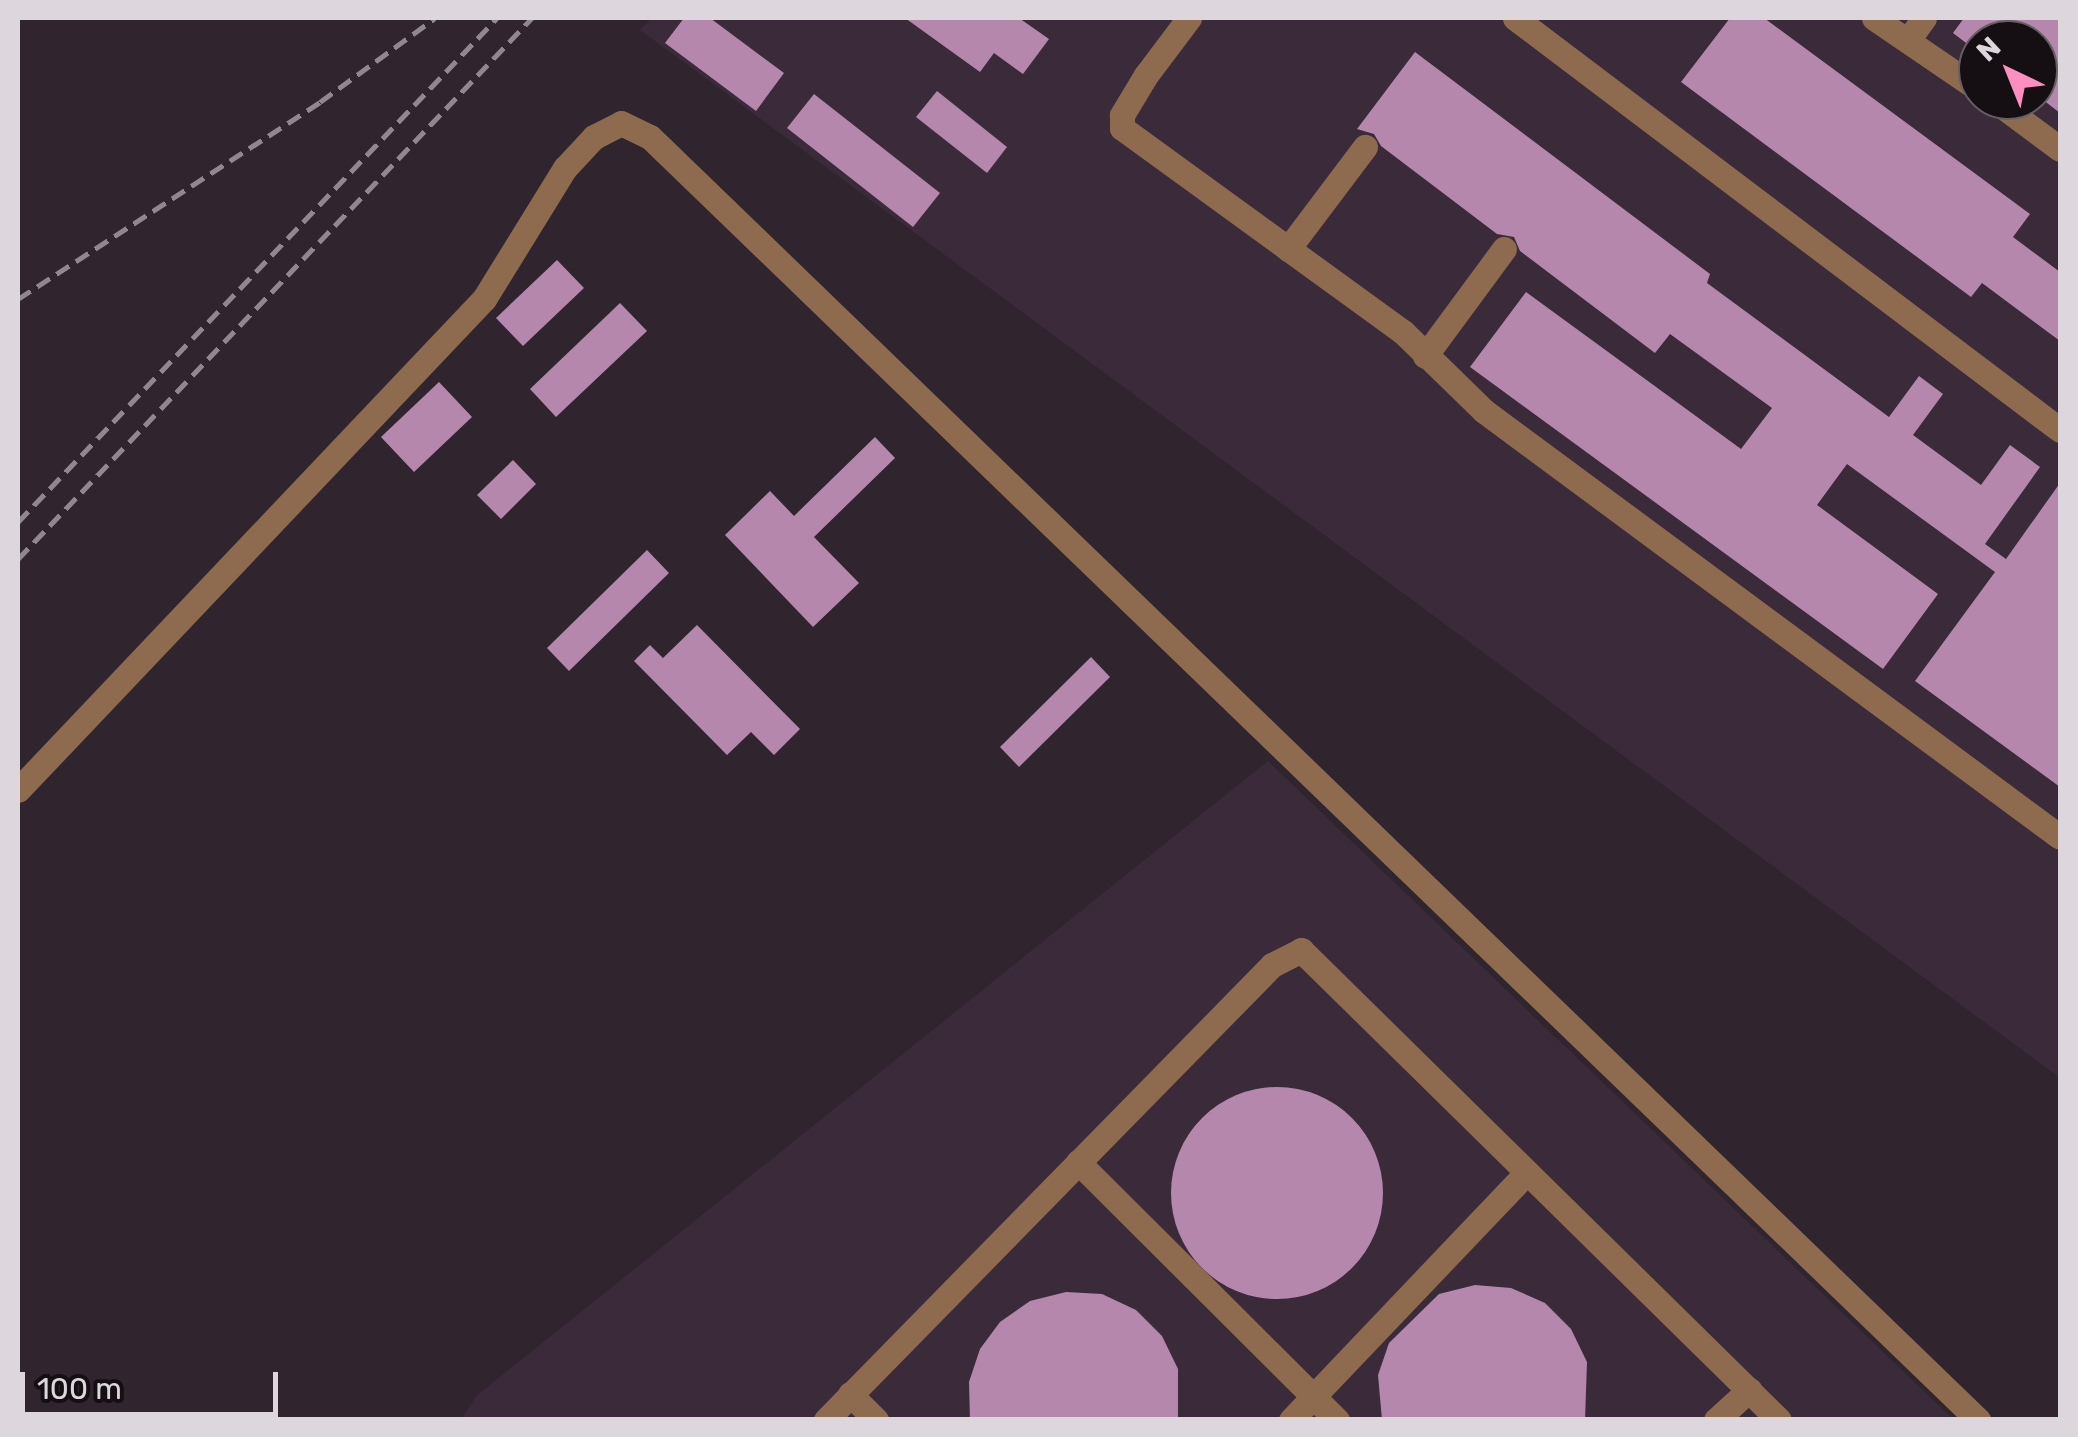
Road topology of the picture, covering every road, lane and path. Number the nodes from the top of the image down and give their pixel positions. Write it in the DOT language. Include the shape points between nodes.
graph roads {
  1 [pos="1188,18"];
  2 [pos="1515,18"];
  3 [pos="1874,18"];
  4 [pos="1924,18"];
  5 [pos="1908,40"];
  6 [pos="1958,75"];
  7 [pos="2021,120"];
  8 [pos="1366,147"];
  9 [pos="2060,149"];
  10 [pos="1288,249"];
  11 [pos="1504,249"];
  12 [pos="1424,356"];
  13 [pos="2060,430"];
  14 [pos="18,790"];
  15 [pos="2060,838"];
  16 [pos="1078,1162"];
  17 [pos="1527,1172"];
  18 [pos="1749,1390"];
  19 [pos="850,1394"];
  20 [pos="1313,1396"];
  21 [pos="826,1420"];
  22 [pos="876,1420"];
  23 [pos="1290,1420"];
  24 [pos="1337,1420"];
  25 [pos="1716,1420"];
  26 [pos="1779,1420"];
  27 [pos="1978,1420"];
  1 -- 10 [label="street" via="1146,74 1122,115 1122,128"];
  2 -- 13 [label="street"];
  3 -- 5 [label="street"];
  4 -- 5 [label="street"];
  5 -- 6 [label="street"];
  7 -- 9 [label="street"];
  8 -- 10 [label="street"];
  10 -- 12 [label="street" via="1403,332"];
  11 -- 12 [label="street"];
  12 -- 15 [label="street" via="1484,411"];
  14 -- 27 [label="street" via="484,299 565,168 594,137 622,124 650,136"];
  16 -- 17 [label="street" via="1272,964 1301,950"];
  16 -- 19 [label="street"];
  16 -- 20 [label="street"];
  17 -- 18 [label="street"];
  17 -- 20 [label="street"];
  18 -- 25 [label="street"];
  18 -- 26 [label="street"];
  19 -- 21 [label="street"];
  19 -- 22 [label="street"];
  20 -- 23 [label="street"];
  20 -- 24 [label="street"];
}
